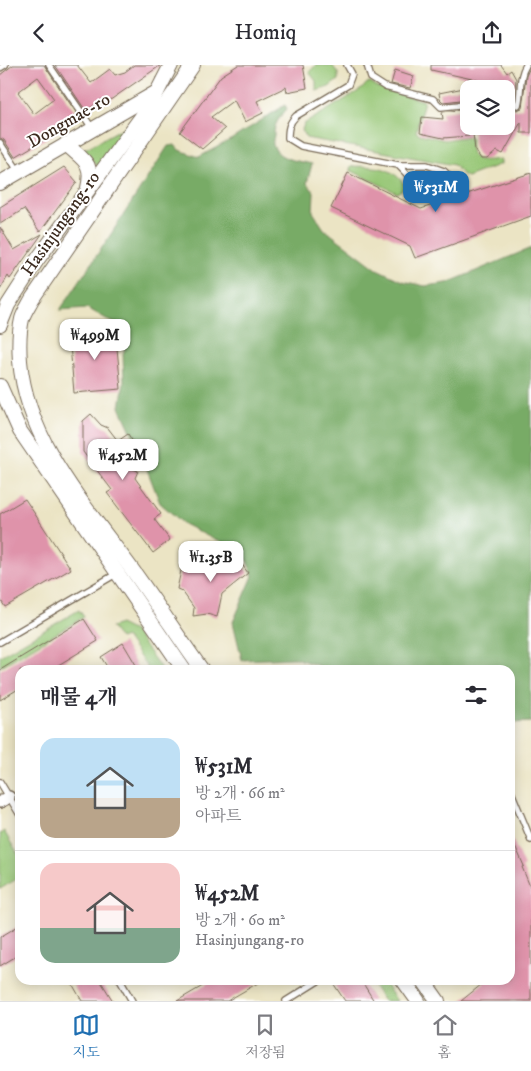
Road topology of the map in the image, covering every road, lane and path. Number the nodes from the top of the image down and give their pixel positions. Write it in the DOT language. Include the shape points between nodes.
graph roads {
  1 [pos="5,65"];
  2 [pos="49,65"];
  3 [pos="171,65"];
  4 [pos="347,65"];
  5 [pos="367,65"];
  6 [pos="526,65"];
  7 [pos="195,67"];
  8 [pos="0,68"];
  9 [pos="157,92"];
  10 [pos="515,104"];
  11 [pos="460,105"];
  12 [pos="92,129"];
  13 [pos="0,143"];
  14 [pos="66,144"];
  15 [pos="398,165"];
  16 [pos="19,172"];
  17 [pos="0,183"];
  18 [pos="88,190"];
  19 [pos="0,325"];
  20 [pos="0,386"];
  21 [pos="129,565"];
  22 [pos="116,574"];
  23 [pos="0,643"];
  24 [pos="180,665"];
  25 [pos="199,665"];
  26 [pos="0,782"];
  27 [pos="4,799"];
  28 [pos="515,801"];
  29 [pos="15,810"];
  30 [pos="531,840"];
  31 [pos="123,985"];
  32 [pos="311,985"];
  33 [pos="407,985"];
  34 [pos="427,985"];
  35 [pos="132,1001"];
  36 [pos="286,1001"];
  37 [pos="418,1001"];
  38 [pos="438,1001"];
  1 -- 8 [label="lane"];
  2 -- 12 [label="lane"];
  3 -- 9 [label="street, Hasinjungang-ro"];
  4 -- 15 [label="lane" via="352,74 348,85 296,116 288,129 288,138 301,146"];
  5 -- 11 [label="lane" via="371,77 384,87 433,99 441,107"];
  6 -- 10 [label="lane" via="520,79 521,95 518,105"];
  7 -- 9 [label="street, Dongmae-ro"];
  7 -- 21 [label="street, Hasinjungang-ro" via="32,299 22,320 19,349 22,377 41,437 63,475"];
  9 -- 12 [label="street, Dongmae-ro"];
  9 -- 18 [label="street, Hasinjungang-ro"];
  12 -- 14 [label="street, Dongmae-ro"];
  13 -- 16 [label="lane"];
  14 -- 16 [label="street, Dongmae-ro"];
  14 -- 18 [label="street" via="89,167"];
  15 -- 15 [label="lane" via="424,189 442,188 448,179 444,171 433,167"];
  16 -- 17 [label="street, Dongmae-ro"];
  18 -- 19 [label="street, Hasinjungang-ro" via="37,260 8,305"];
  20 -- 22 [label="street" via="20,431"];
  21 -- 22 [label="street"];
  21 -- 25 [label="street, Hasinjungang-ro"];
  22 -- 23 [label="lane"];
  22 -- 24 [label="street"];
  26 -- 27 [label="lane"];
  27 -- 29 [label="lane"];
  28 -- 30 [label="lane"];
  31 -- 35 [label="lane"];
  32 -- 36 [label="lane"];
  33 -- 37 [label="street"];
  34 -- 38 [label="street"];
}
